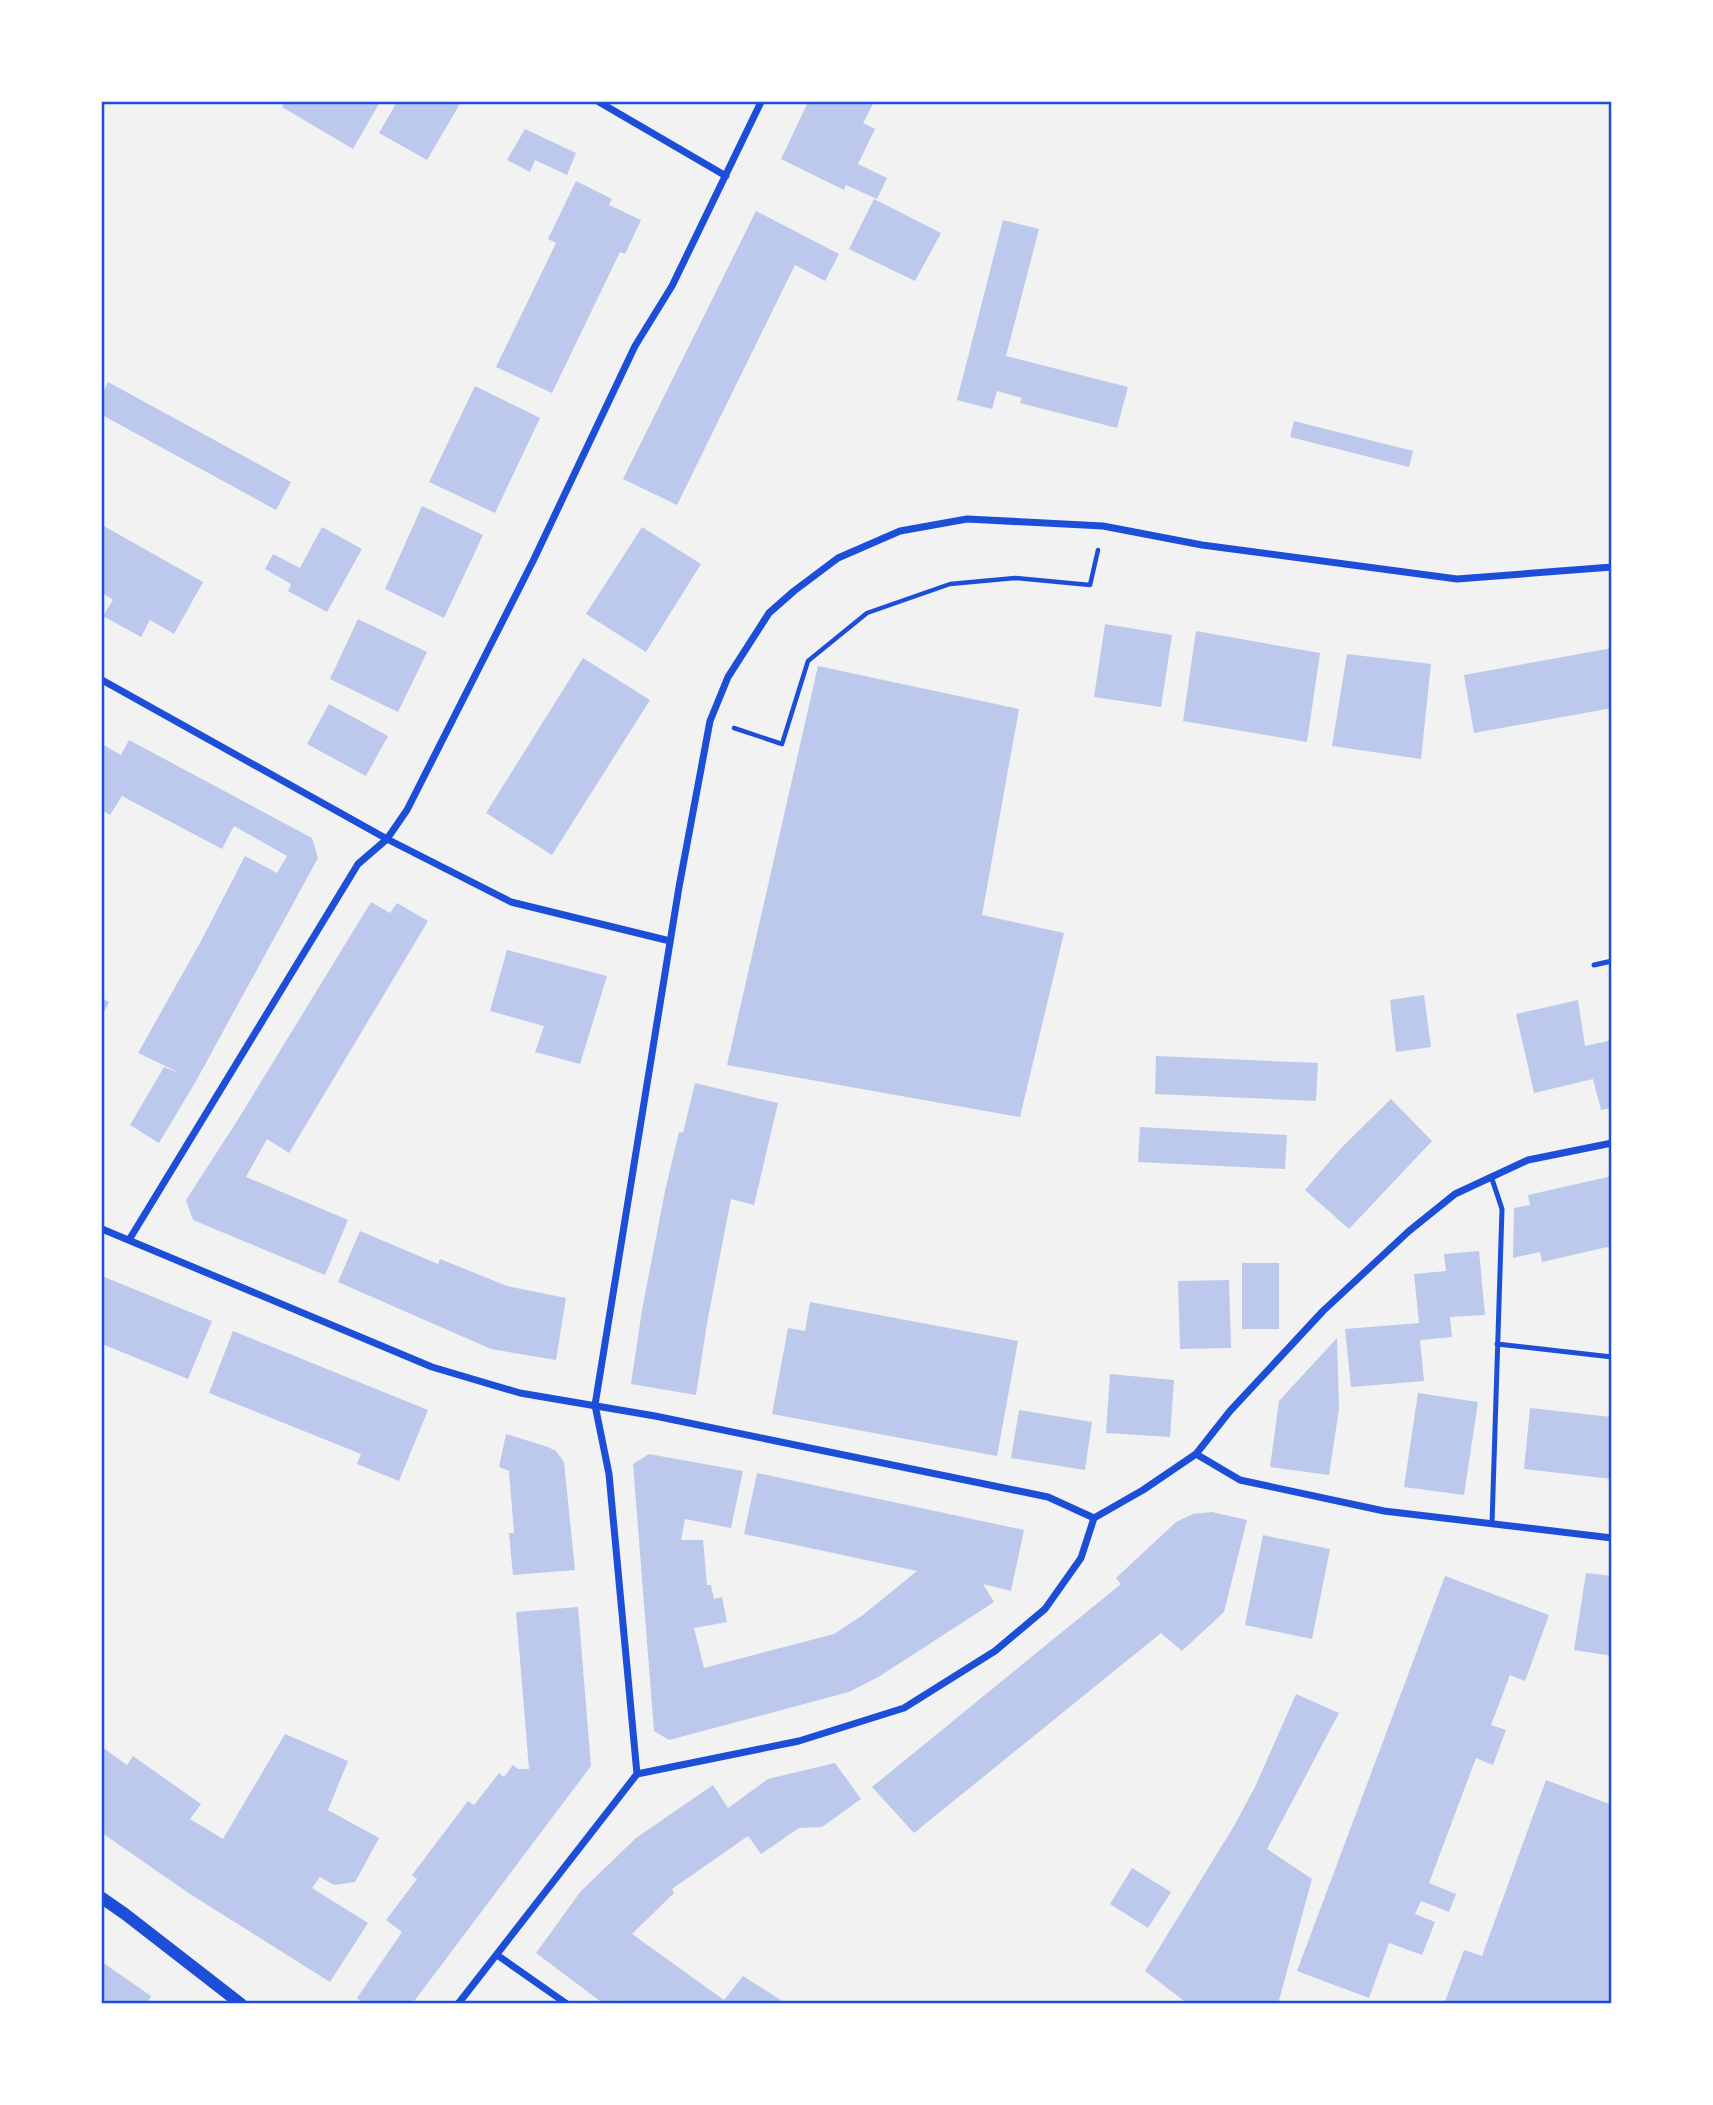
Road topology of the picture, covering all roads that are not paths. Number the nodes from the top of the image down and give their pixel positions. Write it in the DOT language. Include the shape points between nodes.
graph roads {
  1 [pos="599,102"];
  2 [pos="761,102"];
  3 [pos="726,176"];
  4 [pos="1612,567"];
  5 [pos="102,680"];
  6 [pos="387,839"];
  7 [pos="670,941"];
  8 [pos="1612,961"];
  9 [pos="1594,965"];
  10 [pos="1612,1143"];
  11 [pos="1491,1176"];
  12 [pos="102,1229"];
  13 [pos="129,1240"];
  14 [pos="1497,1343"];
  15 [pos="1612,1357"];
  16 [pos="595,1405"];
  17 [pos="1196,1454"];
  18 [pos="1094,1518"];
  19 [pos="1492,1524"];
  20 [pos="1612,1538"];
  21 [pos="638,1774"];
  22 [pos="102,1898"];
  23 [pos="497,1955"];
  24 [pos="241,2004"];
  25 [pos="458,2004"];
  26 [pos="567,2004"];
  1 -- 3 [label="street"];
  2 -- 3 [label="street"];
  3 -- 6 [label="street" via="672,286 635,346 407,810"];
  4 -- 7 [label="street" via="1457,579 1202,545 1103,526 967,519 900,531 838,558 769,613 728,677 710,720"];
  5 -- 6 [label="street"];
  6 -- 7 [label="street" via="511,902"];
  6 -- 13 [label="street" via="358,864"];
  7 -- 16 [label="street"];
  8 -- 9 [label="lane"];
  10 -- 11 [label="street" via="1528,1160"];
  11 -- 14 [label="lane" via="1502,1209"];
  11 -- 17 [label="street" via="1455,1194 1323,1311"];
  12 -- 13 [label="street"];
  13 -- 16 [label="street" via="432,1367 520,1393"];
  14 -- 15 [label="lane"];
  14 -- 19 [label="lane"];
  16 -- 18 [label="street" via="1048,1497"];
  16 -- 21 [label="street" via="609,1474"];
  17 -- 18 [label="street"];
  17 -- 19 [label="street" via="1240,1480 1384,1511"];
  18 -- 21 [label="street" via="1081,1558 1045,1609 996,1651 904,1708 799,1741"];
  19 -- 20 [label="street"];
  21 -- 23 [label="street"];
  22 -- 24 [label="street"];
  23 -- 25 [label="street"];
  23 -- 26 [label="street"];
}
